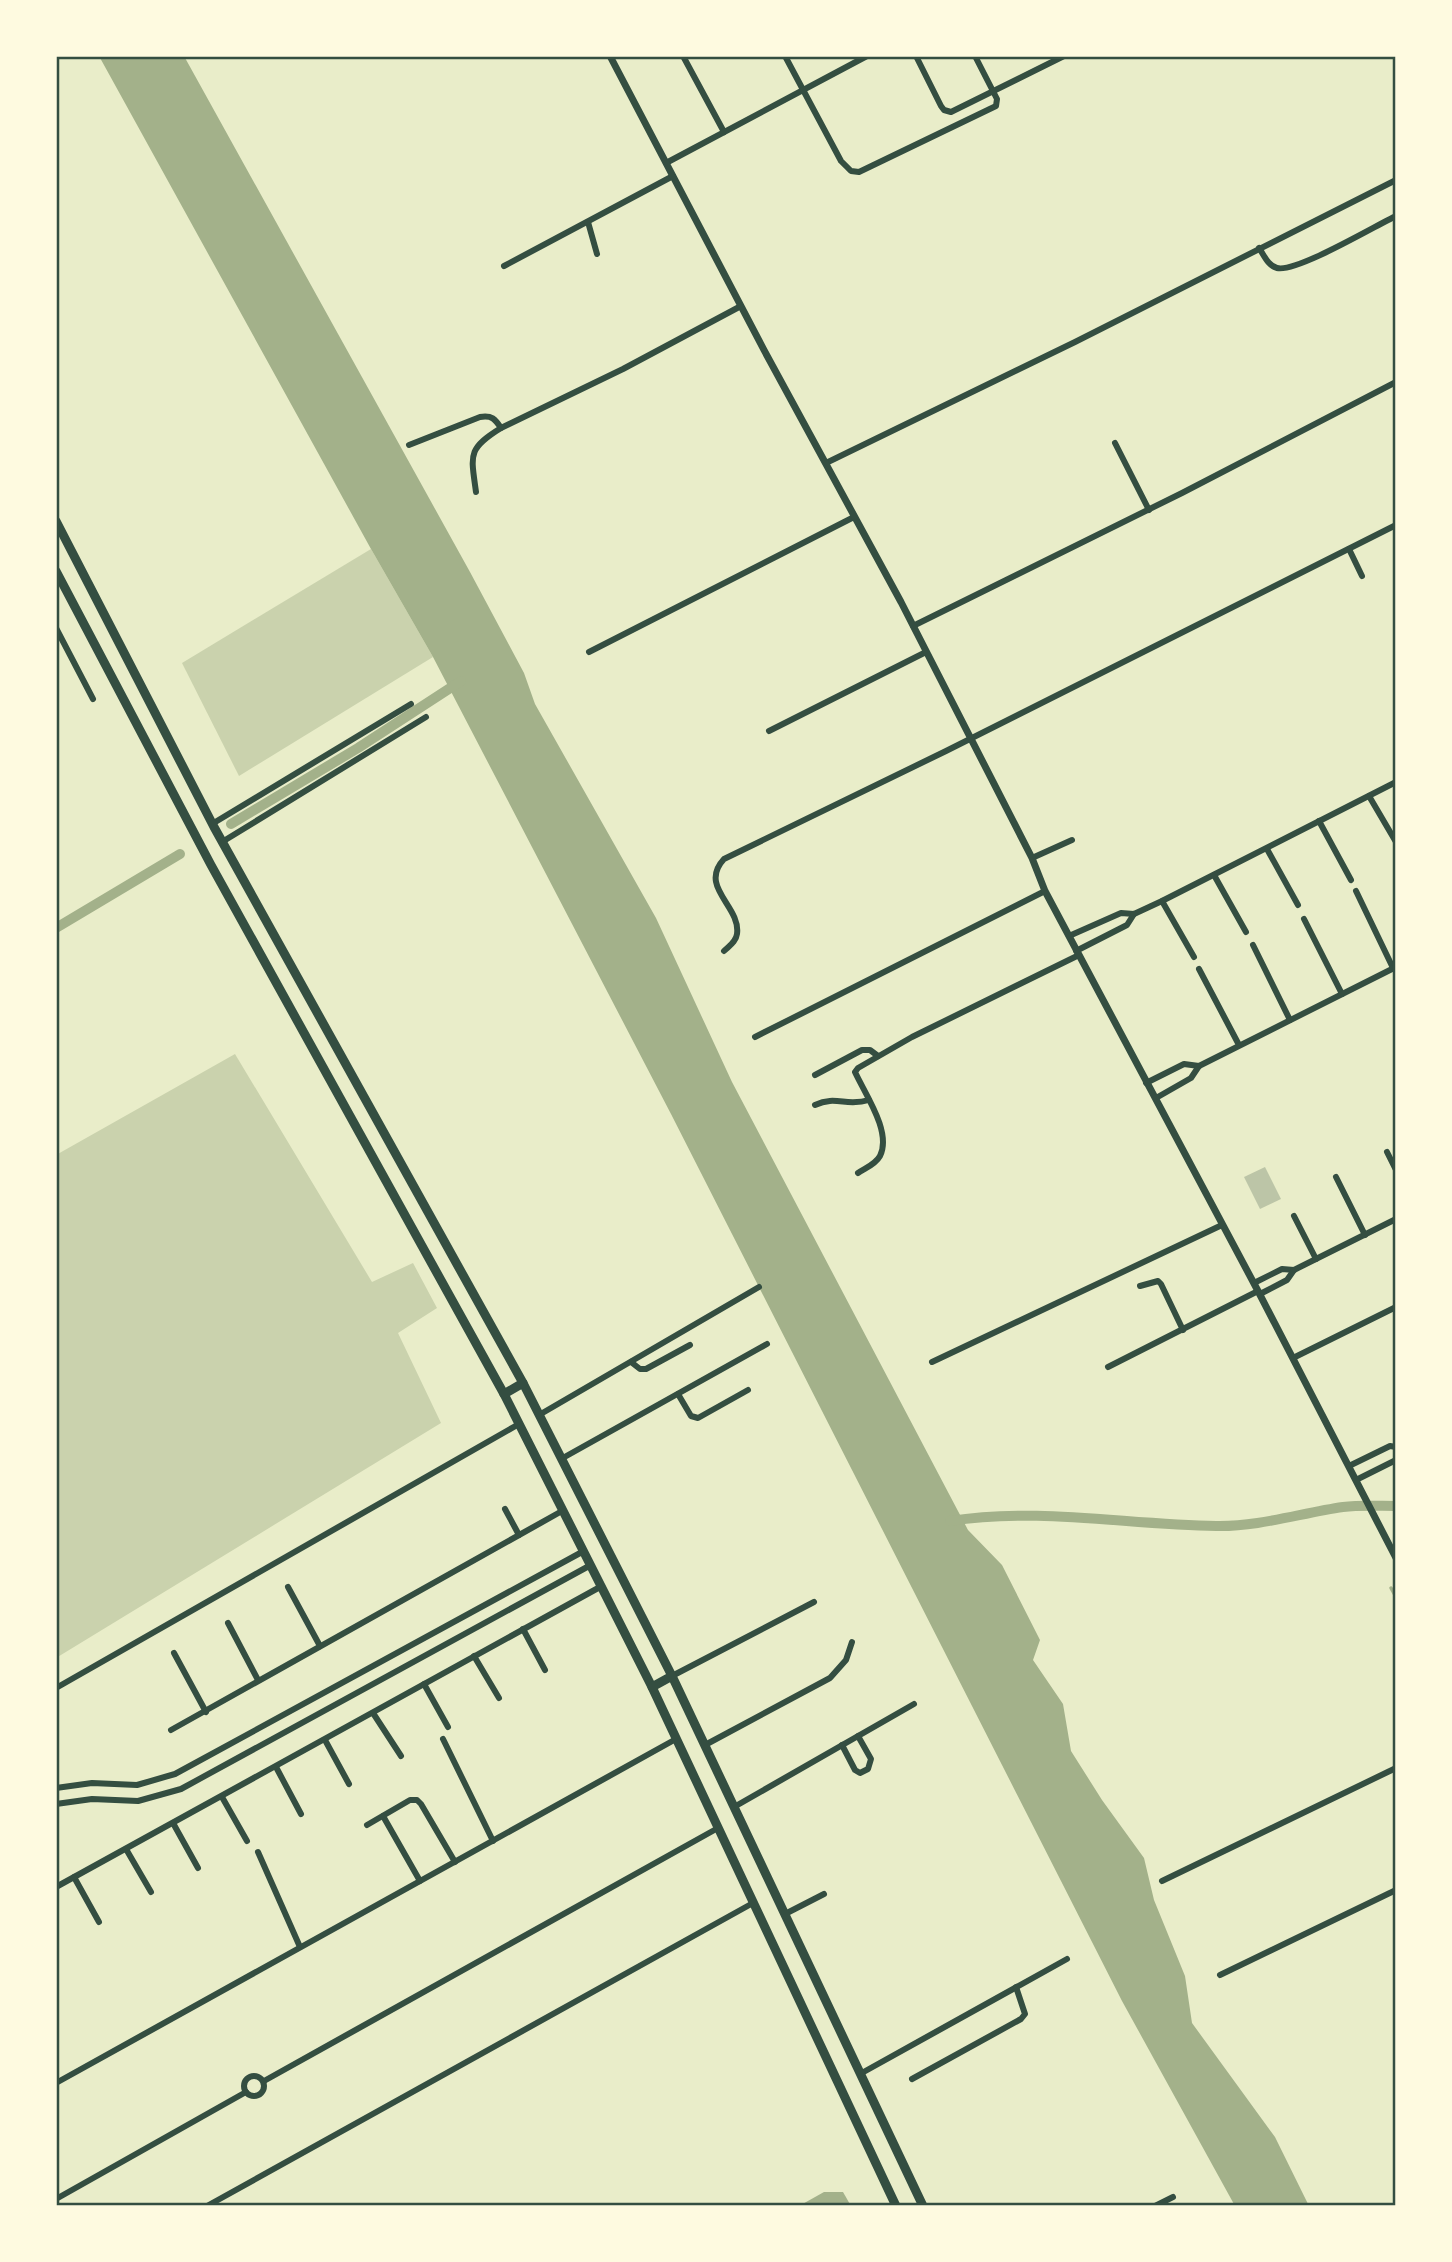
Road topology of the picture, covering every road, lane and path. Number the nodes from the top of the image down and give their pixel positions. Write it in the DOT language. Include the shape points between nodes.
graph roads {
  1 [pos="610,56"];
  2 [pos="683,56"];
  3 [pos="785,56"];
  4 [pos="867,56"];
  5 [pos="916,56"];
  6 [pos="975,56"];
  7 [pos="1065,56"];
  8 [pos="803,90"];
  9 [pos="993,92"];
  10 [pos="724,132"];
  11 [pos="666,163"];
  12 [pos="673,176"];
  13 [pos="1396,180"];
  14 [pos="1396,216"];
  15 [pos="588,222"];
  16 [pos="1259,248"];
  17 [pos="597,254"];
  18 [pos="504,266"];
  19 [pos="741,306"];
  20 [pos="1396,382"];
  21 [pos="501,428"];
  22 [pos="1115,443"];
  23 [pos="409,445"];
  24 [pos="826,463"];
  25 [pos="476,492"];
  26 [pos="1149,510"];
  27 [pos="854,517"];
  28 [pos="56,521"];
  29 [pos="1396,525"];
  30 [pos="1349,548"];
  31 [pos="57,576"];
  32 [pos="1362,576"];
  33 [pos="913,626"];
  34 [pos="56,628"];
  35 [pos="589,652"];
  36 [pos="926,652"];
  37 [pos="93,699"];
  38 [pos="411,704"];
  39 [pos="426,717"];
  40 [pos="769,731"];
  41 [pos="971,738"];
  42 [pos="1396,782"];
  43 [pos="1369,796"];
  44 [pos="1319,821"];
  45 [pos="212,824"];
  46 [pos="1072,840"];
  47 [pos="222,842"];
  48 [pos="1396,842"];
  49 [pos="1267,849"];
  50 [pos="1032,858"];
  51 [pos="1214,875"];
  52 [pos="1351,880"];
  53 [pos="1045,891"];
  54 [pos="1356,891"];
  55 [pos="1163,901"];
  56 [pos="1298,905"];
  57 [pos="1134,914"];
  58 [pos="1304,919"];
  59 [pos="1246,932"];
  60 [pos="1069,936"];
  61 [pos="1253,946"];
  62 [pos="724,951"];
  63 [pos="1078,953"];
  64 [pos="1194,957"];
  65 [pos="1394,968"];
  66 [pos="1199,969"];
  67 [pos="1342,994"];
  68 [pos="1290,1020"];
  69 [pos="755,1037"];
  70 [pos="1239,1045"];
  71 [pos="877,1056"];
  72 [pos="1199,1066"];
  73 [pos="815,1075"];
  74 [pos="1146,1083"];
  75 [pos="1156,1098"];
  76 [pos="869,1100"];
  77 [pos="815,1105"];
  78 [pos="1387,1152"];
  79 [pos="1396,1170"];
  80 [pos="858,1173"];
  81 [pos="1336,1177"];
  82 [pos="1294,1216"];
  83 [pos="1396,1219"];
  84 [pos="1222,1225"];
  85 [pos="1365,1235"];
  86 [pos="1316,1259"];
  87 [pos="1294,1270"];
  88 [pos="1254,1283"];
  89 [pos="1140,1286"];
  90 [pos="759,1287"];
  91 [pos="1259,1293"];
  92 [pos="1396,1307"];
  93 [pos="1183,1330"];
  94 [pos="767,1344"];
  95 [pos="690,1345"];
  96 [pos="1293,1358"];
  97 [pos="631,1362"];
  98 [pos="932,1362"];
  99 [pos="1108,1367"];
  100 [pos="523,1383"];
  101 [pos="748,1390"];
  102 [pos="503,1394"];
  103 [pos="678,1394"];
  104 [pos="539,1415"];
  105 [pos="519,1424"];
  106 [pos="1396,1447"];
  107 [pos="561,1459"];
  108 [pos="1396,1460"];
  109 [pos="1349,1466"];
  110 [pos="1356,1480"];
  111 [pos="505,1510"];
  112 [pos="562,1511"];
  113 [pos="519,1535"];
  114 [pos="582,1552"];
  115 [pos="1396,1558"];
  116 [pos="589,1566"];
  117 [pos="288,1587"];
  118 [pos="600,1587"];
  119 [pos="513,1590"];
  120 [pos="814,1602"];
  121 [pos="521,1603"];
  122 [pos="228,1623"];
  123 [pos="523,1629"];
  124 [pos="852,1642"];
  125 [pos="320,1646"];
  126 [pos="174,1653"];
  127 [pos="474,1656"];
  128 [pos="545,1670"];
  129 [pos="672,1676"];
  130 [pos="258,1680"];
  131 [pos="424,1684"];
  132 [pos="652,1687"];
  133 [pos="56,1688"];
  134 [pos="499,1698"];
  135 [pos="914,1704"];
  136 [pos="206,1712"];
  137 [pos="373,1713"];
  138 [pos="448,1727"];
  139 [pos="171,1730"];
  140 [pos="858,1736"];
  141 [pos="443,1739"];
  142 [pos="676,1739"];
  143 [pos="325,1740"];
  144 [pos="705,1745"];
  145 [pos="842,1745"];
  146 [pos="401,1756"];
  147 [pos="276,1767"];
  148 [pos="1396,1768"];
  149 [pos="349,1784"];
  150 [pos="56,1788"];
  151 [pos="222,1797"];
  152 [pos="56,1804"];
  153 [pos="734,1807"];
  154 [pos="300,1814"];
  155 [pos="383,1816"];
  156 [pos="173,1823"];
  157 [pos="367,1825"];
  158 [pos="718,1828"];
  159 [pos="247,1841"];
  160 [pos="492,1841"];
  161 [pos="126,1849"];
  162 [pos="257,1852"];
  163 [pos="455,1862"];
  164 [pos="198,1868"];
  165 [pos="74,1877"];
  166 [pos="420,1881"];
  167 [pos="1163,1881"];
  168 [pos="56,1887"];
  169 [pos="1396,1890"];
  170 [pos="151,1892"];
  171 [pos="824,1894"];
  172 [pos="753,1903"];
  173 [pos="785,1914"];
  174 [pos="99,1922"];
  175 [pos="300,1947"];
  176 [pos="1067,1959"];
  177 [pos="1220,1975"];
  178 [pos="1016,1987"];
  179 [pos="860,2074"];
  180 [pos="912,2079"];
  181 [pos="264,2081"];
  182 [pos="56,2083"];
  183 [pos="246,2092"];
  184 [pos="1173,2197"];
  185 [pos="56,2199"];
  186 [pos="207,2206"];
  187 [pos="896,2206"];
  188 [pos="923,2206"];
  189 [pos="1155,2206"];
  1 -- 11 [label="street"];
  2 -- 10 [label="street"];
  3 -- 8 [label="street"];
  4 -- 8 [label="street"];
  5 -- 9 [label="street" via="944,110 951,112"];
  6 -- 9 [label="street"];
  7 -- 9 [label="street"];
  8 -- 9 [label="street" via="841,161 859,172 994,108"];
  8 -- 10 [label="street"];
  10 -- 11 [label="street"];
  11 -- 12 [label="street"];
  12 -- 15 [label="street"];
  12 -- 19 [label="street"];
  13 -- 16 [label="street"];
  14 -- 16 [label="street" via="1296,266 1277,268"];
  15 -- 17 [label="street"];
  15 -- 18 [label="street"];
  16 -- 24 [label="street"];
  19 -- 21 [label="street"];
  19 -- 24 [label="street"];
  20 -- 26 [label="street"];
  21 -- 23 [label="street" via="490,415 480,416"];
  21 -- 25 [label="street" via="475,448"];
  22 -- 26 [label="street"];
  24 -- 27 [label="street"];
  26 -- 33 [label="street"];
  27 -- 33 [label="street"];
  27 -- 35 [label="street"];
  28 -- 45 [label="main road"];
  29 -- 30 [label="street"];
  30 -- 32 [label="street"];
  30 -- 41 [label="street"];
  31 -- 102 [label="main road"];
  33 -- 36 [label="street"];
  34 -- 37 [label="street"];
  36 -- 40 [label="street"];
  36 -- 41 [label="street"];
  38 -- 45 [label="street"];
  39 -- 47 [label="street"];
  41 -- 50 [label="street"];
  41 -- 62 [label="street" via="724,859 714,876 738,933"];
  42 -- 43 [label="street"];
  43 -- 44 [label="street"];
  43 -- 48 [label="street"];
  44 -- 49 [label="street"];
  44 -- 52 [label="street"];
  45 -- 47 [label="main road"];
  46 -- 50 [label="street"];
  47 -- 100 [label="main road"];
  49 -- 51 [label="street"];
  49 -- 56 [label="street"];
  50 -- 53 [label="street"];
  51 -- 55 [label="street"];
  51 -- 59 [label="street"];
  53 -- 60 [label="street"];
  53 -- 69 [label="street"];
  54 -- 65 [label="street"];
  55 -- 57 [label="street"];
  55 -- 64 [label="street"];
  57 -- 60 [label="street" via="1121,913"];
  57 -- 63 [label="street" via="1127,925"];
  58 -- 67 [label="street"];
  60 -- 63 [label="street"];
  61 -- 68 [label="street"];
  63 -- 71 [label="street"];
  63 -- 74 [label="street"];
  65 -- 67 [label="street"];
  66 -- 70 [label="street"];
  67 -- 68 [label="street"];
  68 -- 70 [label="street"];
  70 -- 72 [label="street"];
  71 -- 73 [label="street" via="862,1050"];
  71 -- 76 [label="street" via="855,1072"];
  72 -- 74 [label="street" via="1184,1064"];
  72 -- 75 [label="street" via="1191,1079"];
  74 -- 75 [label="street"];
  75 -- 84 [label="street"];
  76 -- 77 [label="street" via="852,1104 825,1100"];
  76 -- 80 [label="street" via="879,1122 882,1146 874,1164"];
  78 -- 79 [label="street"];
  81 -- 85 [label="street"];
  82 -- 86 [label="street"];
  83 -- 85 [label="street"];
  84 -- 88 [label="street"];
  84 -- 98 [label="street"];
  85 -- 86 [label="street"];
  86 -- 87 [label="street"];
  87 -- 88 [label="street" via="1282,1269"];
  87 -- 91 [label="street" via="1287,1280"];
  88 -- 91 [label="street"];
  89 -- 93 [label="street" via="1161,1284"];
  90 -- 97 [label="street"];
  91 -- 93 [label="street"];
  91 -- 96 [label="street"];
  92 -- 96 [label="street"];
  93 -- 99 [label="street"];
  94 -- 103 [label="street"];
  95 -- 97 [label="street" via="646,1369"];
  96 -- 109 [label="street"];
  97 -- 104 [label="street"];
  100 -- 102 [label="main road"];
  100 -- 104 [label="main road"];
  101 -- 103 [label="street" via="698,1418 691,1416"];
  102 -- 105 [label="main road"];
  103 -- 107 [label="street"];
  104 -- 107 [label="main road"];
  105 -- 112 [label="main road"];
  105 -- 133 [label="street"];
  106 -- 109 [label="street"];
  107 -- 129 [label="main road"];
  108 -- 110 [label="street"];
  109 -- 110 [label="street"];
  110 -- 115 [label="street"];
  111 -- 113 [label="street"];
  112 -- 113 [label="street"];
  112 -- 114 [label="main road"];
  113 -- 125 [label="street"];
  114 -- 116 [label="main road"];
  114 -- 119 [label="street"];
  116 -- 118 [label="main road"];
  116 -- 121 [label="street"];
  117 -- 125 [label="street"];
  118 -- 123 [label="street"];
  118 -- 132 [label="main road"];
  119 -- 121 [label="street"];
  119 -- 150 [label="street" via="175,1774 137,1785 92,1783"];
  120 -- 129 [label="street"];
  121 -- 152 [label="street" via="181,1788 138,1801 92,1799"];
  122 -- 130 [label="street"];
  123 -- 127 [label="street"];
  123 -- 128 [label="street"];
  124 -- 144 [label="street" via="846,1660 830,1678"];
  125 -- 130 [label="street"];
  126 -- 136 [label="street"];
  127 -- 131 [label="street"];
  127 -- 134 [label="street"];
  129 -- 132 [label="main road"];
  129 -- 144 [label="main road"];
  130 -- 136 [label="street"];
  131 -- 137 [label="street"];
  131 -- 138 [label="street"];
  132 -- 142 [label="main road"];
  135 -- 140 [label="street"];
  136 -- 139 [label="street"];
  137 -- 143 [label="street"];
  137 -- 146 [label="street"];
  140 -- 145 [label="street"];
  140 -- 145 [label="street" via="871,1759 868,1769 855,1770"];
  141 -- 160 [label="street"];
  142 -- 158 [label="main road"];
  142 -- 160 [label="street"];
  143 -- 147 [label="street"];
  143 -- 149 [label="street"];
  144 -- 153 [label="main road"];
  145 -- 153 [label="street"];
  147 -- 151 [label="street"];
  147 -- 154 [label="street"];
  148 -- 167 [label="street"];
  151 -- 156 [label="street"];
  151 -- 159 [label="street"];
  153 -- 173 [label="main road"];
  155 -- 157 [label="street"];
  155 -- 163 [label="street" via="417,1800"];
  155 -- 166 [label="street"];
  156 -- 161 [label="street"];
  156 -- 164 [label="street"];
  158 -- 172 [label="main road"];
  158 -- 181 [label="street"];
  160 -- 163 [label="street"];
  161 -- 165 [label="street"];
  161 -- 170 [label="street"];
  162 -- 175 [label="street"];
  163 -- 166 [label="street"];
  165 -- 168 [label="street"];
  165 -- 174 [label="street"];
  166 -- 175 [label="street"];
  169 -- 177 [label="street"];
  171 -- 173 [label="street"];
  172 -- 186 [label="street"];
  172 -- 187 [label="main road"];
  173 -- 179 [label="main road"];
  175 -- 182 [label="street"];
  176 -- 178 [label="street"];
  178 -- 179 [label="street"];
  178 -- 180 [label="street" via="1025,2014 1021,2020"];
  179 -- 188 [label="main road"];
  181 -- 183 [label="street" via="261,2094"];
  181 -- 183 [label="street" via="249,2077 244,2082"];
  183 -- 185 [label="street"];
  184 -- 189 [label="street"];
}
